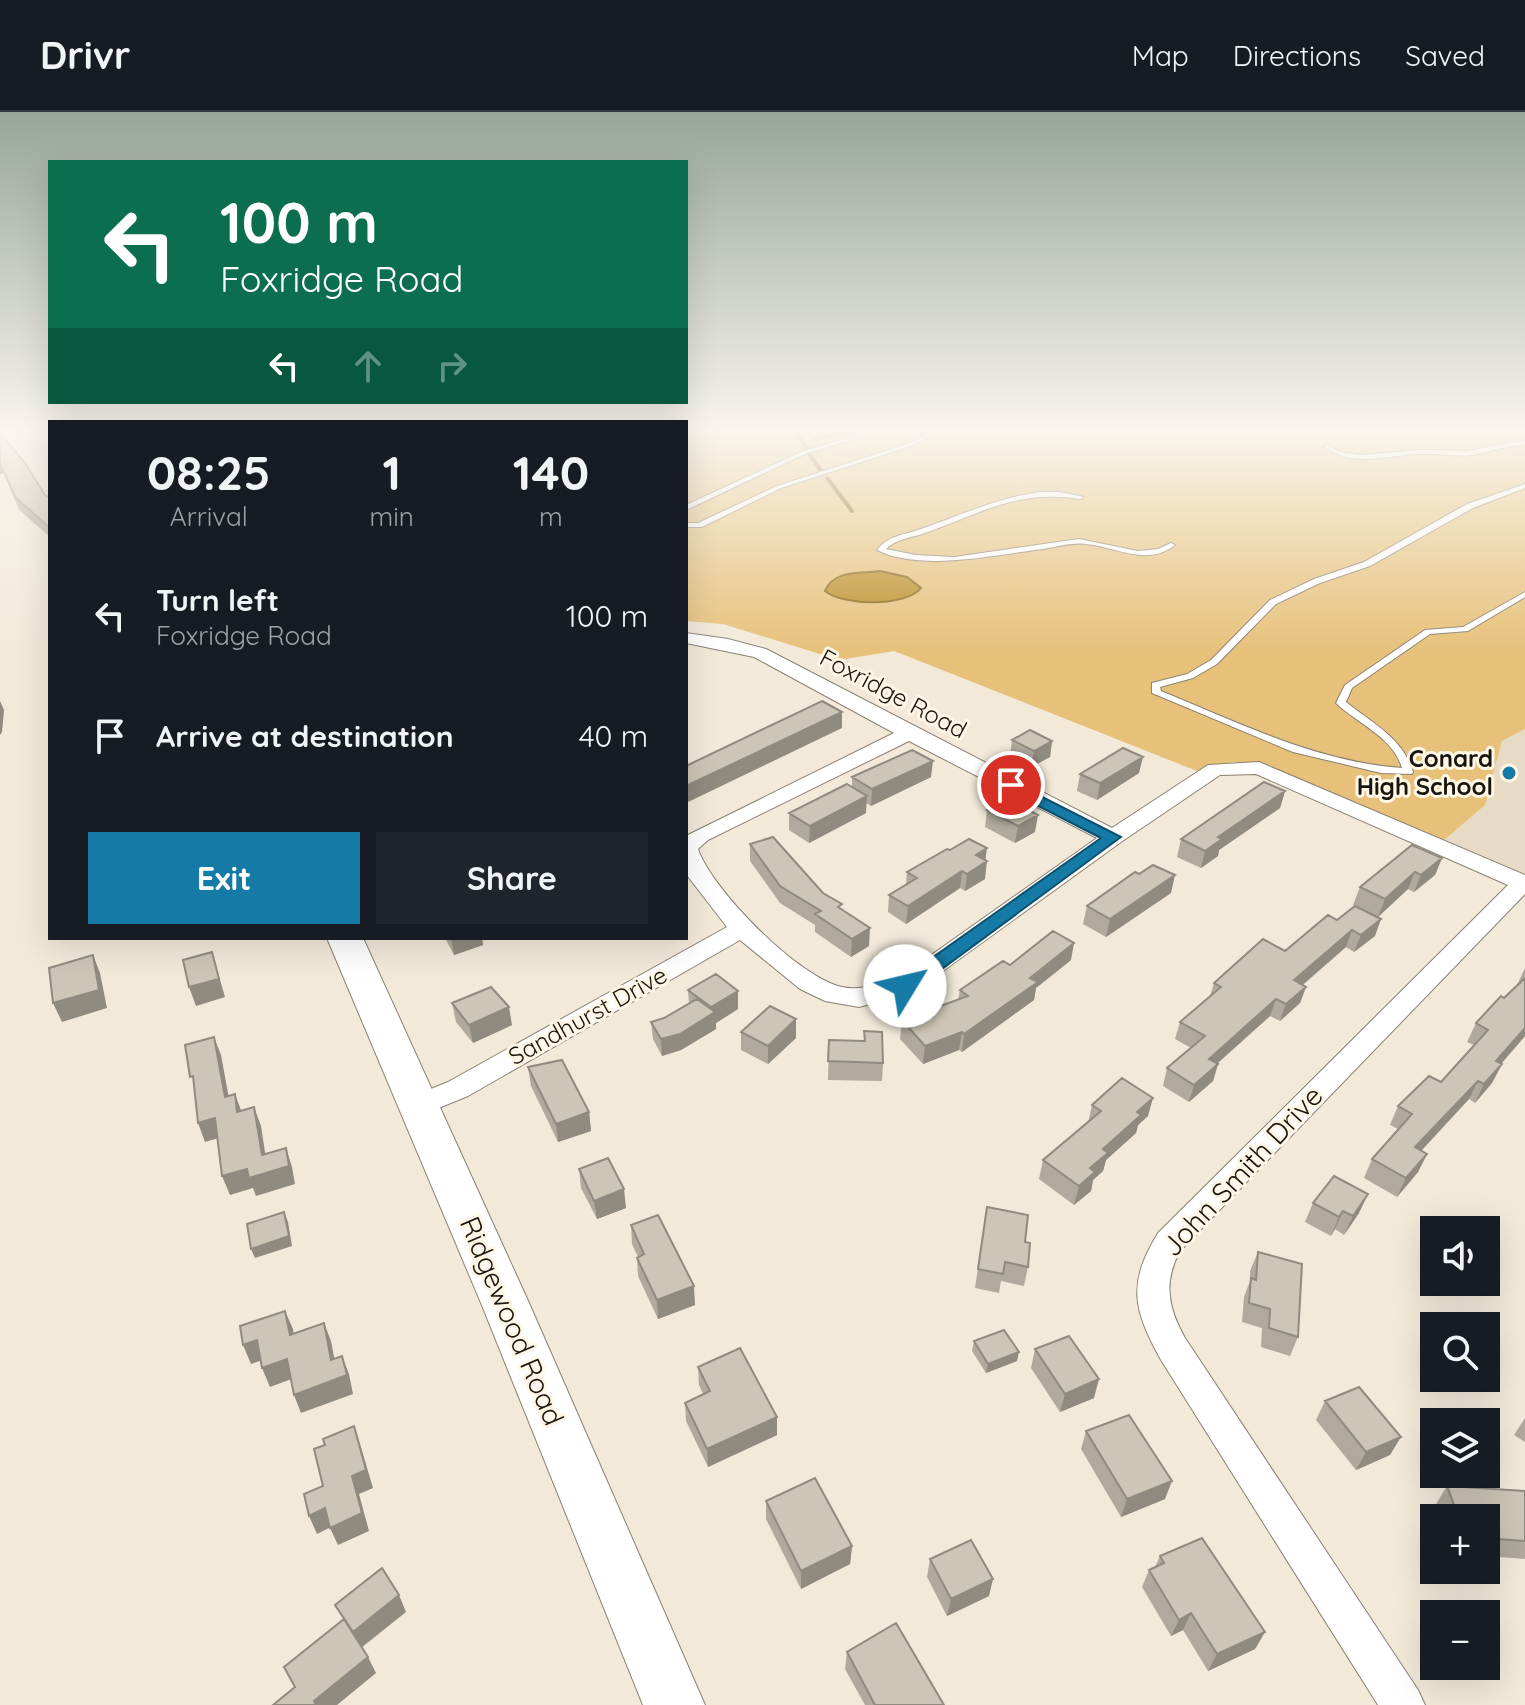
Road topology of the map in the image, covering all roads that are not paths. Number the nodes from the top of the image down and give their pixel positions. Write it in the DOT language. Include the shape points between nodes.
graph roads {
  1 [pos="745,503"];
  2 [pos="991,503"];
  3 [pos="1477,503"];
  4 [pos="688,525"];
  5 [pos="1171,545"];
  6 [pos="1525,594"];
  7 [pos="688,638"];
  8 [pos="909,733"];
  9 [pos="1113,837"];
  10 [pos="688,846"];
  11 [pos="688,854"];
  12 [pos="1524,882"];
  13 [pos="742,929"];
  14 [pos="346,940"];
  15 [pos="419,1105"];
  16 [pos="674,1705"];
  17 [pos="1403,1705"];
  1 -- 4 [label="lane"];
  2 -- 5 [label="lane" via="886,542 881,550 947,559 1079,541 1098,541 1143,555"];
  3 -- 6 [label="lane" via="1367,564 1273,602 1214,662 1190,676 1155,685 1157,693 1297,750 1408,772 1387,738 1341,703 1348,687 1428,632 1465,629"];
  7 -- 8 [label="street, Foxridge Road" via="760,653"];
  8 -- 9 [label="street, Foxridge Road"];
  8 -- 10 [label="street" via="700,835"];
  9 -- 12 [label="street" via="1215,769 1259,768"];
  9 -- 13 [label="street" via="905,986 859,998 834,995 809,983"];
  11 -- 13 [label="street" via="693,868"];
  12 -- 17 [label="street, John Smith Drive" via="1169,1242 1151,1279 1151,1301 1166,1336"];
  13 -- 15 [label="street, Sandhurst Drive" via="458,1089"];
  14 -- 15 [label="main road, Ridgewood Road"];
  15 -- 16 [label="main road, Ridgewood Road"];
}
